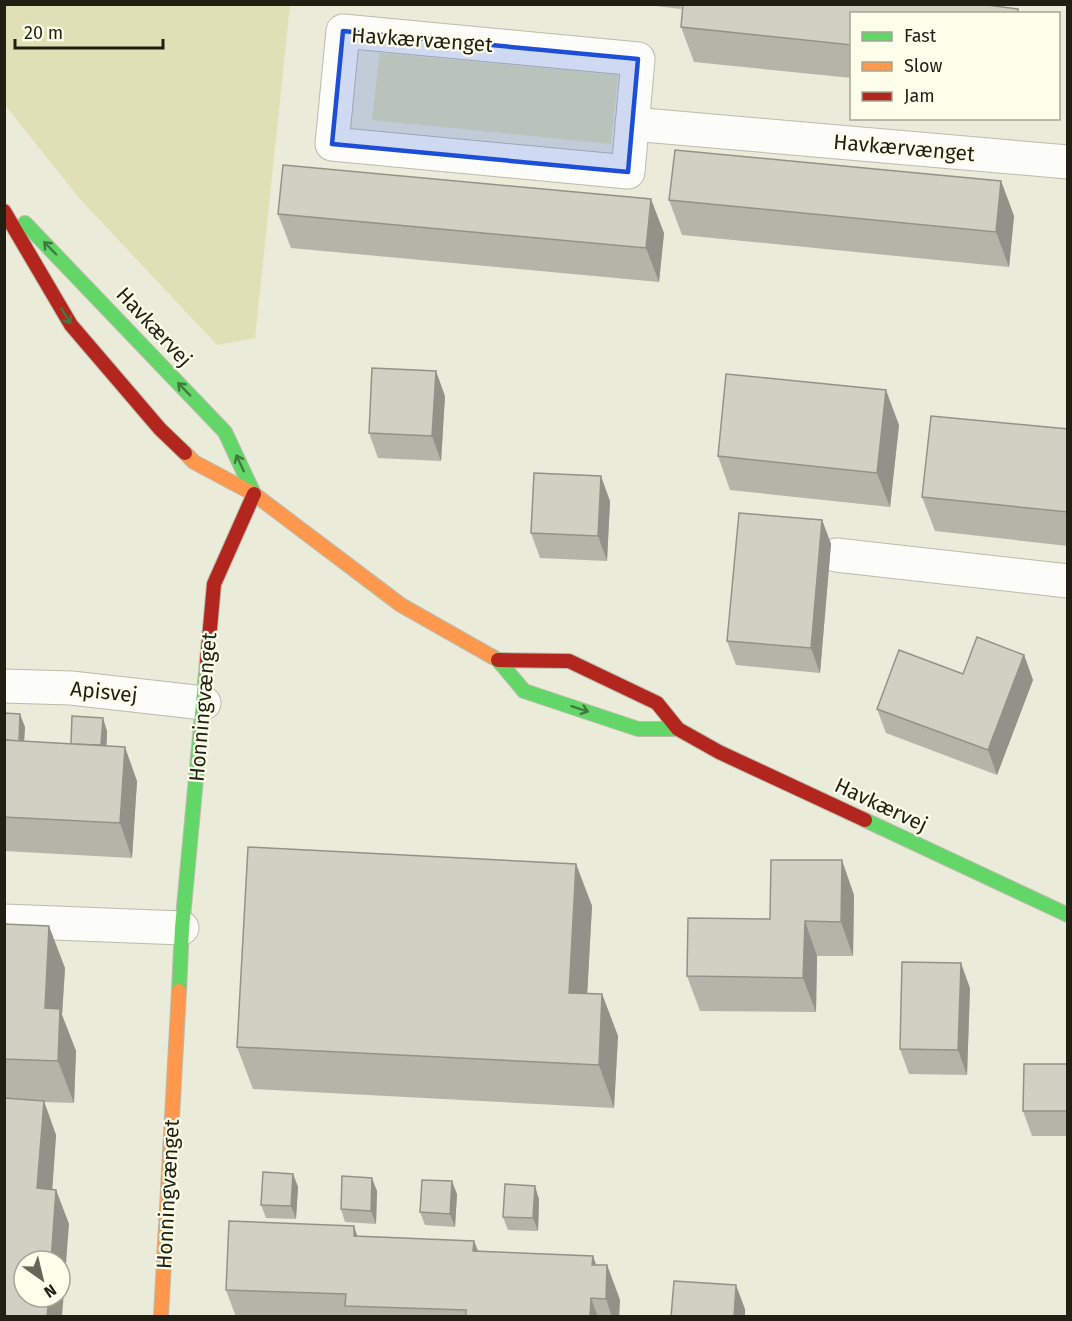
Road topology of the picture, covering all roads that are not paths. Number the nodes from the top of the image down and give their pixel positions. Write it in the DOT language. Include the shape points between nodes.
graph roads {
  1 [pos="632,124"];
  2 [pos="1068,162"];
  3 [pos="4,201"];
  4 [pos="4,211"];
  5 [pos="254,494"];
  6 [pos="836,555"];
  7 [pos="1068,581"];
  8 [pos="498,660"];
  9 [pos="4,686"];
  10 [pos="204,703"];
  11 [pos="678,729"];
  12 [pos="1066,911"];
  13 [pos="4,921"];
  14 [pos="182,928"];
  15 [pos="161,1317"];
  1 -- 1 [label="street, Havkærvænget" via="628,172 332,144 343,31 638,59"];
  1 -- 2 [label="street, Havkærvænget"];
  5 -- 3 [label="street, Havkærvej, one-way" via="225,432"];
  4 -- 5 [label="street, Havkærvej, one-way" via="71,325 160,429 194,462"];
  5 -- 8 [label="street, Havkærvej" via="401,605"];
  5 -- 10 [label="street, Honningvænget" via="214,584"];
  6 -- 7 [label="street"];
  8 -- 11 [label="street, Havkærvej, one-way" via="524,691 638,729"];
  8 -- 11 [label="street, Havkærvej" via="569,661 657,702"];
  9 -- 10 [label="street, Apisvej" via="71,688"];
  10 -- 14 [label="street, Honningvænget"];
  11 -- 12 [label="street, Havkærvej" via="719,752"];
  13 -- 14 [label="street"];
  14 -- 15 [label="street, Honningvænget"];
}
